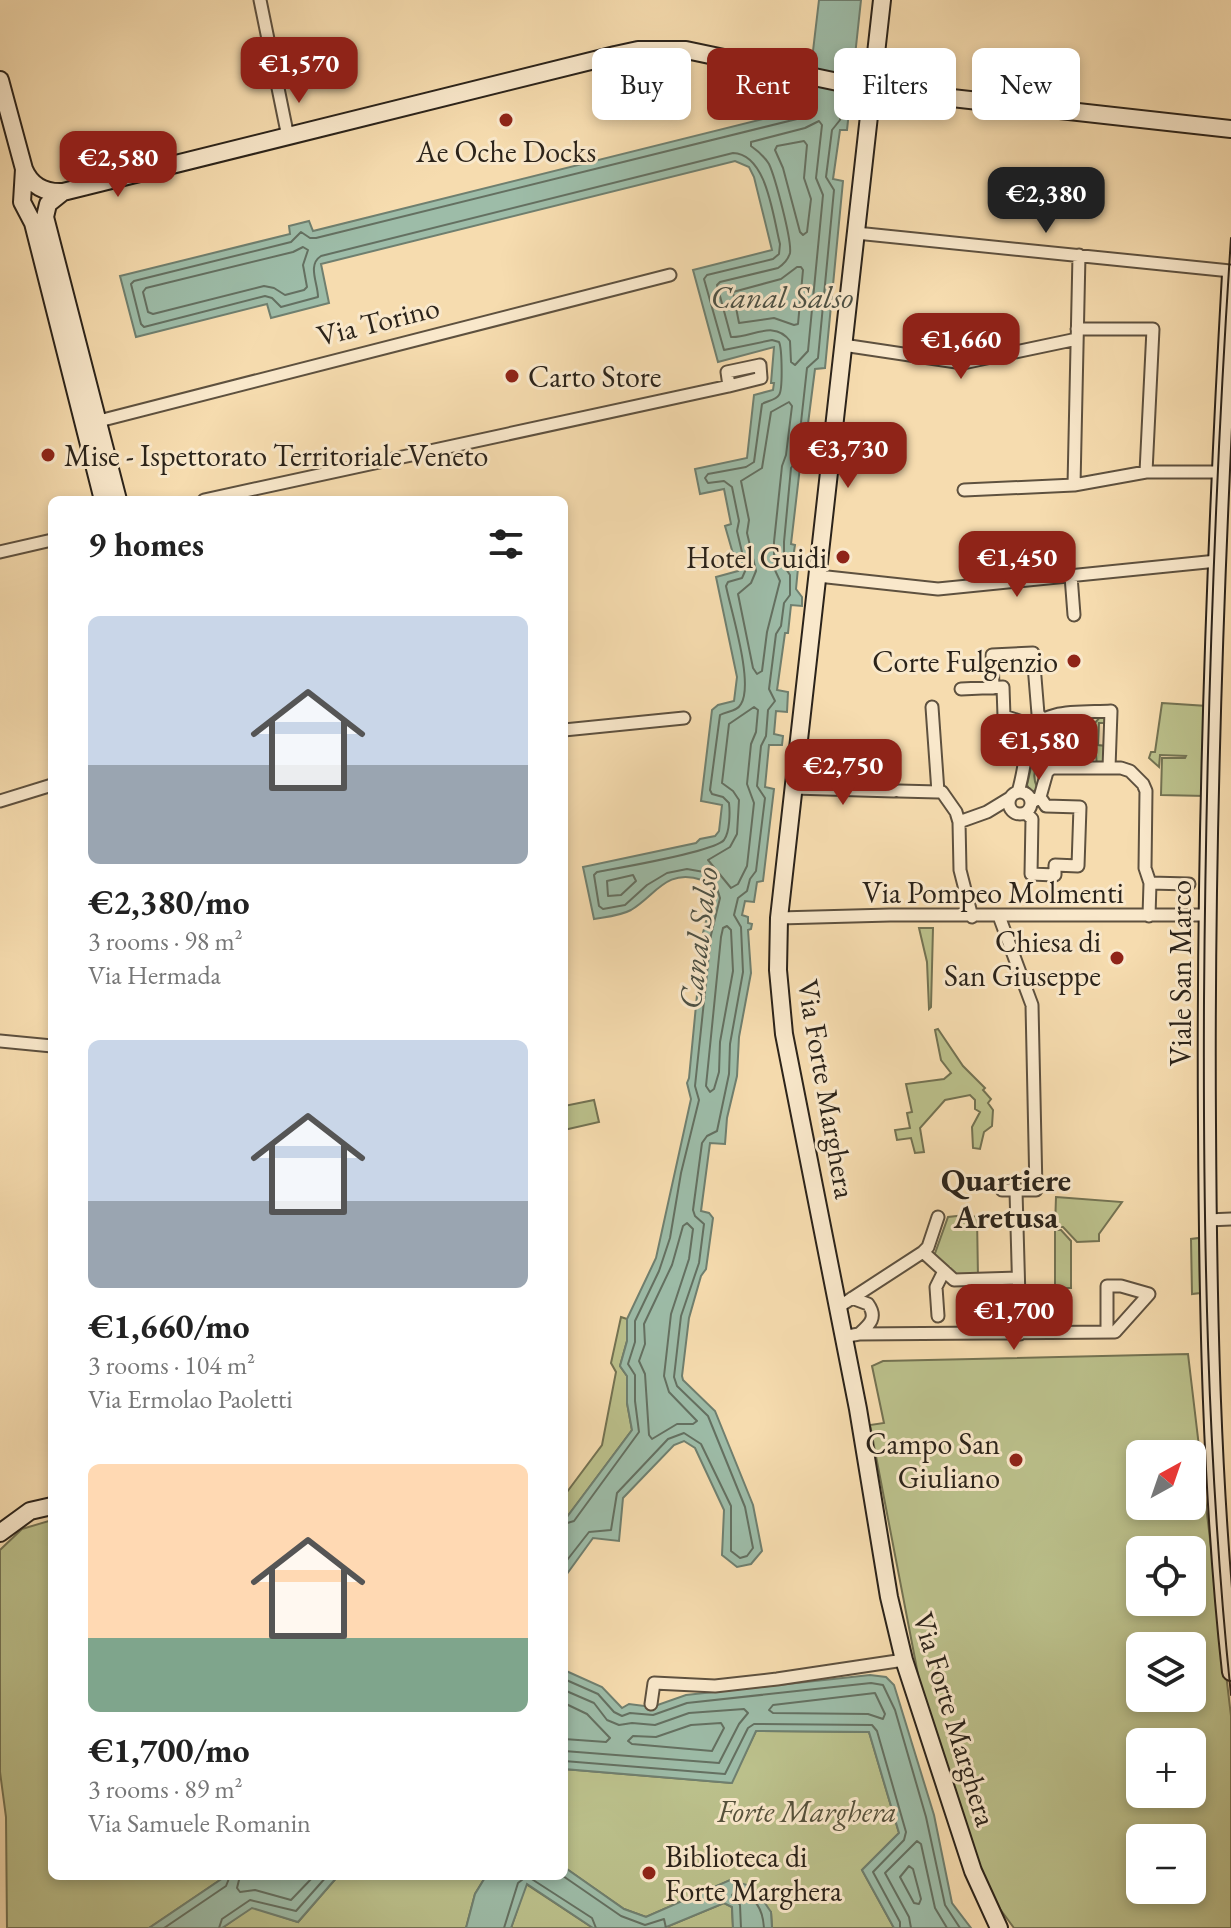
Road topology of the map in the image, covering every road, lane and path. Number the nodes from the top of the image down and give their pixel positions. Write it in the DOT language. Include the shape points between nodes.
graph roads {
  1 [pos="260,0"];
  2 [pos="882,0"];
  3 [pos="873,48"];
  4 [pos="0,80"];
  5 [pos="834,81"];
  6 [pos="956,98"];
  7 [pos="863,120"];
  8 [pos="1231,129"];
  9 [pos="288,137"];
  10 [pos="37,198"];
  11 [pos="856,233"];
  12 [pos="1079,255"];
  13 [pos="1231,272"];
  14 [pos="670,275"];
  15 [pos="1077,334"];
  16 [pos="843,345"];
  17 [pos="729,386"];
  18 [pos="99,421"];
  19 [pos="1146,472"];
  20 [pos="1221,472"];
  21 [pos="1074,485"];
  22 [pos="964,490"];
  23 [pos="102,496"];
  24 [pos="117,496"];
  25 [pos="222,496"];
  26 [pos="48,541"];
  27 [pos="0,552"];
  28 [pos="1217,561"];
  29 [pos="818,576"];
  30 [pos="1071,576"];
  31 [pos="1074,615"];
  32 [pos="998,687"];
  33 [pos="961,689"];
  34 [pos="932,707"];
  35 [pos="684,718"];
  36 [pos="1042,718"];
  37 [pos="1033,728"];
  38 [pos="568,730"];
  39 [pos="1109,768"];
  40 [pos="48,786"];
  41 [pos="794,788"];
  42 [pos="938,792"];
  43 [pos="1014,795"];
  44 [pos="0,801"];
  45 [pos="1028,807"];
  46 [pos="987,812"];
  47 [pos="959,822"];
  48 [pos="1150,883"];
  49 [pos="1189,884"];
  50 [pos="1208,915"];
  51 [pos="999,916"];
  52 [pos="1149,916"];
  53 [pos="972,917"];
  54 [pos="779,918"];
  55 [pos="0,1041"];
  56 [pos="48,1046"];
  57 [pos="1002,1190"];
  58 [pos="1016,1191"];
  59 [pos="938,1217"];
  60 [pos="1231,1219"];
  61 [pos="1208,1220"];
  62 [pos="923,1252"];
  63 [pos="944,1271"];
  64 [pos="1018,1278"];
  65 [pos="852,1298"];
  66 [pos="837,1308"];
  67 [pos="938,1316"];
  68 [pos="1107,1332"];
  69 [pos="1020,1334"];
  70 [pos="851,1336"];
  71 [pos="48,1507"];
  72 [pos="0,1533"];
  73 [pos="904,1660"];
  74 [pos="1231,1672"];
  75 [pos="651,1704"];
  76 [pos="999,1928"];
  1 -- 9 [label="street"];
  2 -- 3 [label="street, Via Forte Marghera"];
  4 -- 10 [label="street"];
  5 -- 9 [label="street" via="702,52 638,50"];
  6 -- 8 [label="street"];
  7 -- 11 [label="street, Via Forte Marghera"];
  9 -- 10 [label="street"];
  10 -- 18 [label="street"];
  10 -- 23 [label="street" via="33,223"];
  11 -- 12 [label="street"];
  11 -- 16 [label="street, Via Forte Marghera"];
  12 -- 13 [label="street"];
  12 -- 15 [label="street"];
  13 -- 20 [label="street, Viale San Marco"];
  14 -- 18 [label="street, Via Torino"];
  15 -- 16 [label="street" via="963,363"];
  15 -- 19 [label="street" via="1153,329"];
  15 -- 21 [label="street"];
  16 -- 29 [label="street, Via Forte Marghera"];
  17 -- 25 [label="street"];
  18 -- 24 [label="street"];
  19 -- 20 [label="street"];
  19 -- 21 [label="street"];
  20 -- 28 [label="street, Viale San Marco"];
  21 -- 22 [label="street"];
  26 -- 27 [label="street"];
  28 -- 30 [label="street"];
  28 -- 50 [label="street, Viale San Marco"];
  29 -- 30 [label="street" via="938,589"];
  29 -- 41 [label="street, Via Forte Marghera"];
  30 -- 31 [label="street"];
  32 -- 33 [label="street"];
  32 -- 36 [label="street" via="992,655 1033,653"];
  32 -- 37 [label="street" via="1004,716"];
  34 -- 42 [label="street"];
  35 -- 38 [label="street"];
  36 -- 37 [label="street"];
  36 -- 39 [label="street" via="1111,711"];
  37 -- 43 [label="street"];
  39 -- 45 [label="street" via="1049,769"];
  39 -- 48 [label="street" via="1130,771 1146,791 1145,868"];
  40 -- 44 [label="street"];
  41 -- 42 [label="street"];
  41 -- 54 [label="street, Via Forte Marghera"];
  42 -- 47 [label="street"];
  43 -- 45 [label="street" via="1026,793"];
  43 -- 45 [label="street" via="1008,805"];
  43 -- 46 [label="street"];
  45 -- 45 [label="street" via="1031,874 1055,875 1055,865 1078,866 1080,807"];
  45 -- 46 [label="street"];
  46 -- 47 [label="street"];
  47 -- 53 [label="street" via="960,870"];
  48 -- 49 [label="street"];
  48 -- 52 [label="street"];
  50 -- 52 [label="street, Via Pompeo Molmenti"];
  50 -- 61 [label="street, Viale San Marco"];
  51 -- 52 [label="street, Via Pompeo Molmenti"];
  51 -- 53 [label="street, Via Pompeo Molmenti"];
  51 -- 58 [label="street" via="1032,1005 1036,1190"];
  53 -- 54 [label="street, Via Pompeo Molmenti"];
  54 -- 66 [label="street, Via Forte Marghera" via="784,1034"];
  55 -- 56 [label="street"];
  57 -- 58 [label="street"];
  58 -- 64 [label="street"];
  59 -- 62 [label="street"];
  60 -- 61 [label="street"];
  61 -- 74 [label="street, Viale San Marco" via="1214,1455"];
  62 -- 63 [label="street"];
  62 -- 65 [label="street"];
  63 -- 64 [label="street" via="954,1280"];
  63 -- 67 [label="street" via="936,1287"];
  64 -- 69 [label="street"];
  65 -- 66 [label="street"];
  65 -- 70 [label="street" via="868,1304 872,1313 871,1323"];
  66 -- 70 [label="street, Via Forte Marghera"];
  68 -- 68 [label="street" via="1115,1332 1149,1294 1107,1286"];
  68 -- 69 [label="street"];
  69 -- 70 [label="street"];
  70 -- 73 [label="street, Via Forte Marghera" via="858,1409"];
  71 -- 72 [label="street" via="30,1511"];
  73 -- 75 [label="street" via="715,1686 654,1683"];
  73 -- 76 [label="street, Via Forte Marghera" via="973,1871"];
}
